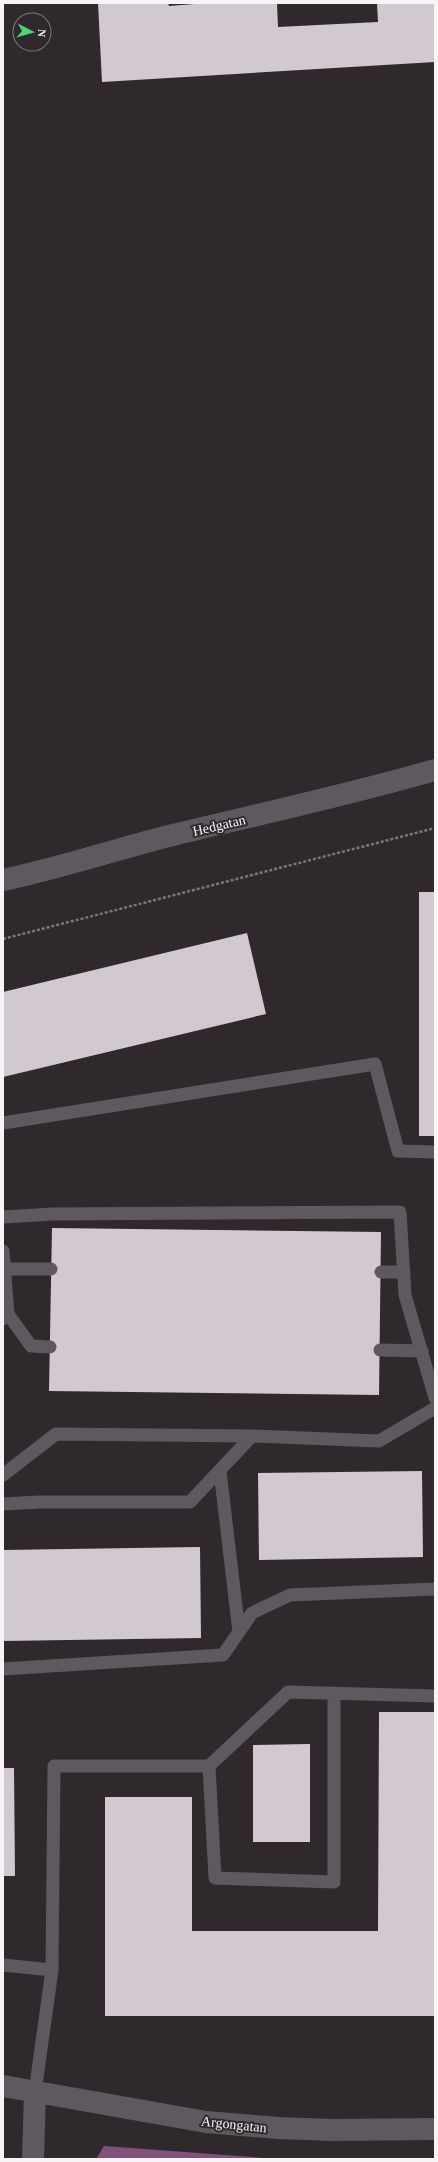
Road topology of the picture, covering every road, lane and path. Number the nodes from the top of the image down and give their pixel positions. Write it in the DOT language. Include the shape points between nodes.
graph roads {
  1 [pos="435,770"];
  2 [pos="435,828"];
  3 [pos="3,880"];
  4 [pos="3,939"];
  5 [pos="3,1123"];
  6 [pos="435,1152"];
  7 [pos="3,1218"];
  8 [pos="3,1251"];
  9 [pos="5,1269"];
  10 [pos="51,1269"];
  11 [pos="380,1272"];
  12 [pos="404,1272"];
  13 [pos="6,1317"];
  14 [pos="50,1347"];
  15 [pos="380,1350"];
  16 [pos="422,1351"];
  17 [pos="435,1398"];
  18 [pos="435,1408"];
  19 [pos="252,1436"];
  20 [pos="220,1471"];
  21 [pos="3,1474"];
  22 [pos="3,1504"];
  23 [pos="435,1588"];
  24 [pos="239,1632"];
  25 [pos="3,1670"];
  26 [pos="334,1694"];
  27 [pos="435,1696"];
  28 [pos="208,1766"];
  29 [pos="3,1965"];
  30 [pos="52,1970"];
  31 [pos="3,2086"];
  32 [pos="35,2092"];
  33 [pos="435,2129"];
  34 [pos="33,2159"];
  1 -- 3 [label="street, Hedgatan" via="309,804 173,835 52,870"];
  2 -- 4 [label="path"];
  5 -- 6 [label="lane" via="375,1064 398,1151"];
  7 -- 12 [label="lane" via="53,1214 400,1212"];
  8 -- 9 [label="lane"];
  9 -- 10 [label="lane"];
  9 -- 13 [label="lane"];
  11 -- 12 [label="lane"];
  12 -- 16 [label="lane" via="405,1295"];
  13 -- 14 [label="lane" via="31,1346"];
  15 -- 16 [label="lane"];
  16 -- 17 [label="lane"];
  18 -- 19 [label="lane" via="379,1441"];
  19 -- 20 [label="lane"];
  19 -- 21 [label="lane" via="56,1434"];
  20 -- 22 [label="lane" via="190,1502"];
  20 -- 24 [label="lane"];
  23 -- 24 [label="lane" via="290,1595 252,1613"];
  24 -- 25 [label="lane" via="223,1655"];
  26 -- 27 [label="lane"];
  26 -- 28 [label="lane" via="288,1692"];
  26 -- 28 [label="lane" via="334,1882 215,1878"];
  28 -- 30 [label="lane" via="54,1766"];
  29 -- 30 [label="lane"];
  30 -- 32 [label="lane"];
  31 -- 32 [label="street, Argongatan"];
  32 -- 33 [label="street, Argongatan" via="206,2122 332,2130"];
  32 -- 34 [label="street"];
}
